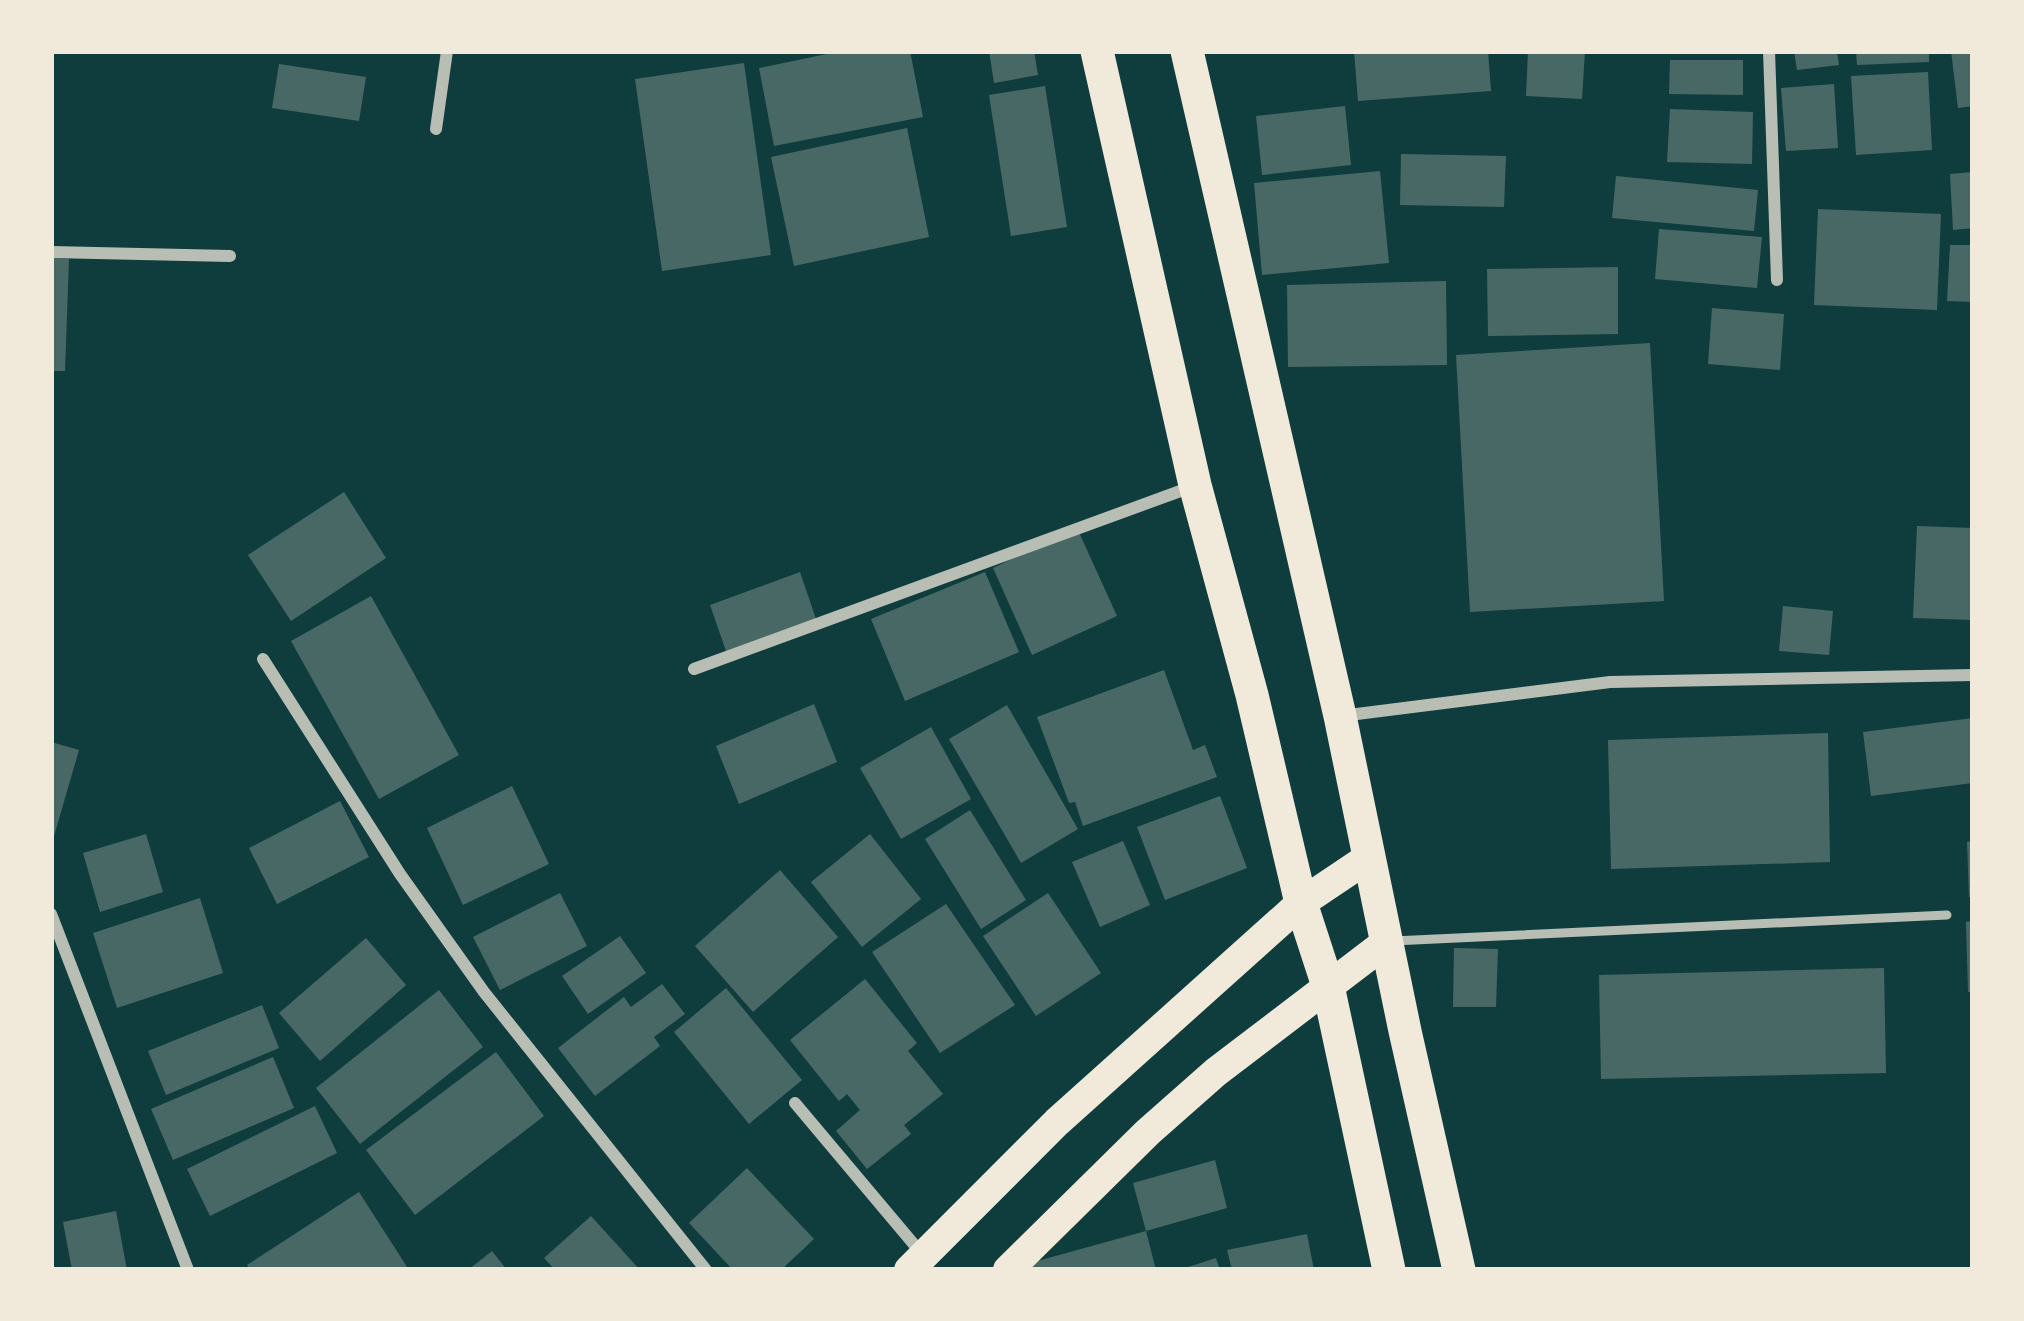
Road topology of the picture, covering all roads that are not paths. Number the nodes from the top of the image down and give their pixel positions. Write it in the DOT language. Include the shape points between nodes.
graph roads {
  1 [pos="447,51"];
  2 [pos="1097,51"];
  3 [pos="1187,51"];
  4 [pos="1769,51"];
  5 [pos="436,129"];
  6 [pos="51,253"];
  7 [pos="230,256"];
  8 [pos="1777,280"];
  9 [pos="1195,485"];
  10 [pos="262,659"];
  11 [pos="694,669"];
  12 [pos="1973,675"];
  13 [pos="1340,716"];
  14 [pos="1368,858"];
  15 [pos="1301,903"];
  16 [pos="51,914"];
  17 [pos="1947,915"];
  18 [pos="1388,941"];
  19 [pos="1328,986"];
  20 [pos="795,1103"];
  21 [pos="916,1262"];
  22 [pos="188,1270"];
  23 [pos="706,1270"];
  24 [pos="1008,1270"];
  25 [pos="1389,1270"];
  26 [pos="1459,1270"];
  1 -- 5 [label="street"];
  2 -- 9 [label="highway"];
  3 -- 13 [label="highway"];
  4 -- 8 [label="street"];
  6 -- 7 [label="street"];
  9 -- 11 [label="street"];
  9 -- 15 [label="highway"];
  10 -- 23 [label="street" via="484,992"];
  12 -- 13 [label="street" via="1610,682"];
  13 -- 14 [label="highway"];
  14 -- 15 [label="main road"];
  14 -- 18 [label="highway"];
  15 -- 19 [label="highway"];
  15 -- 21 [label="main road" via="1057,1122"];
  16 -- 22 [label="street"];
  17 -- 18 [label="lane"];
  18 -- 19 [label="main road"];
  18 -- 26 [label="highway"];
  19 -- 24 [label="main road" via="1165,1117"];
  19 -- 25 [label="highway"];
  20 -- 21 [label="street"];
}
